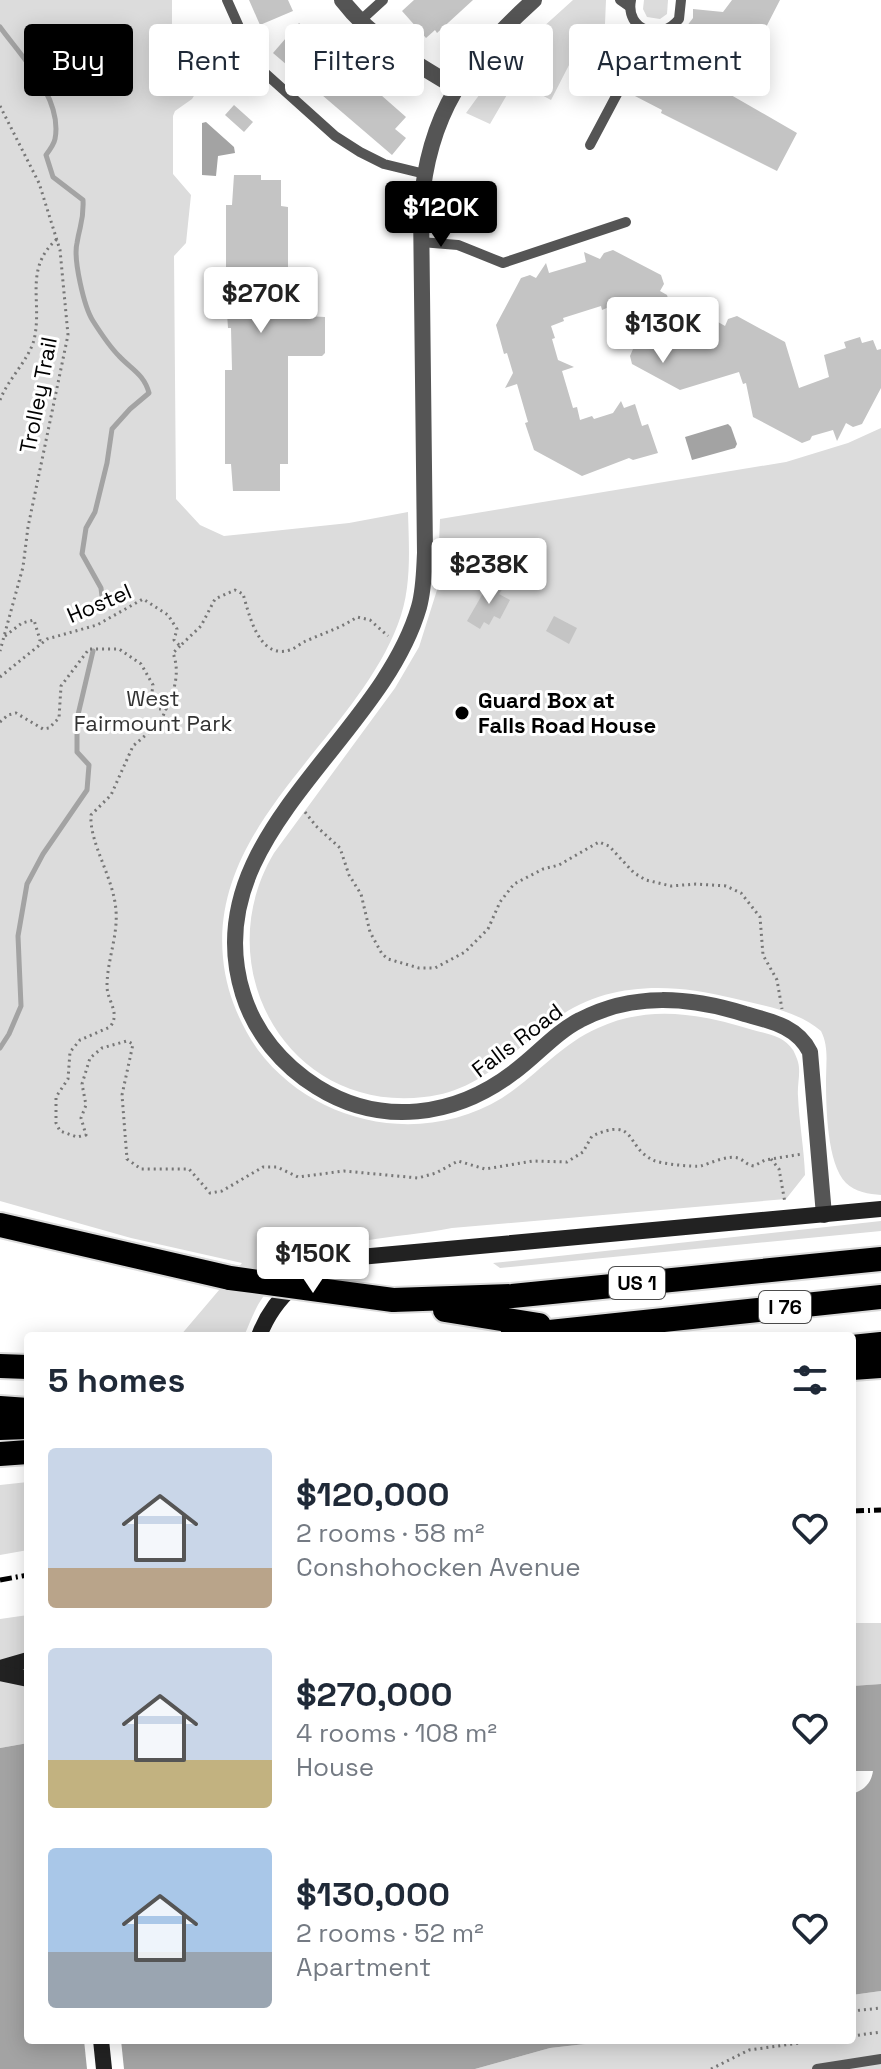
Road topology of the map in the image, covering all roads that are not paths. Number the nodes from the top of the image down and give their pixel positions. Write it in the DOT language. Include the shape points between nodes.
graph roads {
  1 [pos="227,0"];
  2 [pos="342,0"];
  3 [pos="383,0"];
  4 [pos="534,0"];
  5 [pos="620,0"];
  6 [pos="681,0"];
  7 [pos="631,3"];
  8 [pos="360,21"];
  9 [pos="510,24"];
  10 [pos="638,24"];
  11 [pos="675,24"];
  12 [pos="440,78"];
  13 [pos="451,96"];
  14 [pos="616,96"];
  15 [pos="590,145"];
  16 [pos="425,174"];
  17 [pos="626,222"];
  18 [pos="421,242"];
  19 [pos="881,1209"];
  20 [pos="824,1215"];
  21 [pos="0,1225"];
  22 [pos="0,1232"];
  23 [pos="35,1233"];
  24 [pos="881,1259"];
  25 [pos="881,1297"];
  26 [pos="393,1300"];
  27 [pos="569,1330"];
  28 [pos="261,1332"];
  29 [pos="550,1332"];
  30 [pos="881,1344"];
  31 [pos="856,1347"];
  32 [pos="0,1366"];
  33 [pos="881,1366"];
  34 [pos="24,1367"];
  35 [pos="856,1369"];
  36 [pos="856,1370"];
  37 [pos="881,1372"];
  38 [pos="0,1408"];
  39 [pos="24,1410"];
  40 [pos="24,1427"];
  41 [pos="0,1428"];
  42 [pos="24,1452"];
  43 [pos="0,1454"];
  44 [pos="24,1662"];
  45 [pos="0,1671"];
  46 [pos="24,1678"];
  47 [pos="101,2044"];
  48 [pos="881,2059"];
  49 [pos="104,2069"];
  50 [pos="817,2069"];
  1 -- 16 [label="lane" via="256,65 335,136 402,170"];
  2 -- 8 [label="street"];
  3 -- 8 [label="lane"];
  4 -- 9 [label="street, Falls Road"];
  5 -- 7 [label="lane"];
  6 -- 11 [label="lane"];
  7 -- 10 [label="lane"];
  8 -- 12 [label="street" via="391,48"];
  13 -- 16 [label="street, Falls Road"];
  14 -- 15 [label="lane"];
  16 -- 18 [label="street, Falls Road"];
  17 -- 18 [label="lane" via="503,263 458,245"];
  18 -- 20 [label="street, Falls Road" via="422,592 412,628 380,685 260,850 246,880 234,933 245,1000 270,1046 293,1070 338,1098 390,1111 426,1111 464,1102 495,1086 580,1020 630,1003 706,1003 781,1025 800,1037 810,1052"];
  19 -- 20 [label="main road"];
  20 -- 28 [label="main road" via="349,1258 302,1279 272,1309"];
  21 -- 23 [label="highway"];
  22 -- 23 [label="highway, US 1"];
  23 -- 26 [label="highway, US 1, bridge" via="230,1278"];
  24 -- 26 [label="highway, US 1" via="512,1296"];
  25 -- 27 [label="highway, I 76"];
  26 -- 27 [label="highway"];
  27 -- 29 [label="highway, I 76"];
  30 -- 31 [label="highway"];
  32 -- 34 [label="highway"];
  33 -- 35 [label="highway"];
  36 -- 37 [label="highway"];
  38 -- 39 [label="highway"];
  40 -- 41 [label="highway"];
  42 -- 43 [label="highway"];
  44 -- 45 [label="main road"];
  45 -- 46 [label="main road"];
  47 -- 49 [label="main road"];
  48 -- 50 [label="lane"];
}
